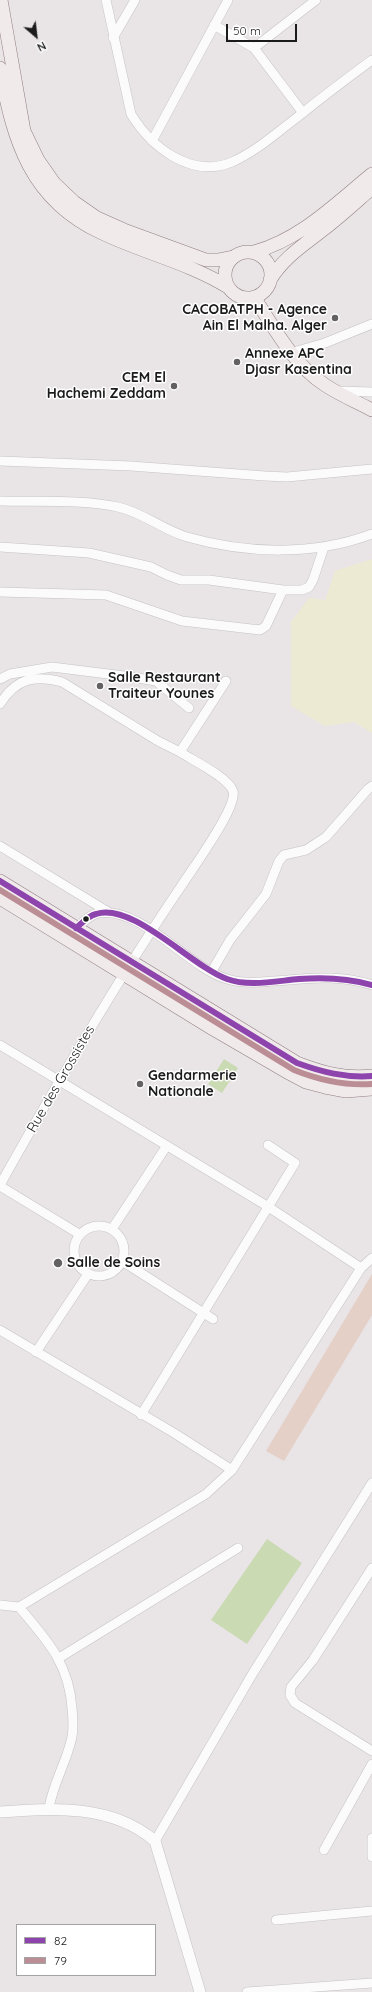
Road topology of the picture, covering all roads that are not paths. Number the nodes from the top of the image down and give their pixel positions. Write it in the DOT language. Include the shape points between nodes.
graph roads {
  1 [pos="1,0"];
  2 [pos="106,0"];
  3 [pos="135,0"];
  4 [pos="228,0"];
  5 [pos="316,0"];
  6 [pos="214,25"];
  7 [pos="113,38"];
  8 [pos="254,48"];
  9 [pos="372,60"];
  10 [pos="0,68"];
  11 [pos="303,113"];
  12 [pos="152,141"];
  13 [pos="372,174"];
  14 [pos="372,188"];
  15 [pos="254,252"];
  16 [pos="233,257"];
  17 [pos="270,280"];
  18 [pos="228,287"];
  19 [pos="254,297"];
  20 [pos="372,324"];
  21 [pos="290,353"];
  22 [pos="337,391"];
  23 [pos="372,392"];
  24 [pos="372,410"];
  25 [pos="0,461"];
  26 [pos="372,469"];
  27 [pos="0,501"];
  28 [pos="372,534"];
  29 [pos="0,547"];
  30 [pos="324,547"];
  31 [pos="283,590"];
  32 [pos="0,592"];
  33 [pos="0,679"];
  34 [pos="226,681"];
  35 [pos="0,704"];
  36 [pos="189,708"];
  37 [pos="180,752"];
  38 [pos="372,786"];
  39 [pos="0,846"];
  40 [pos="0,881"];
  41 [pos="0,898"];
  42 [pos="112,914"];
  43 [pos="76,928"];
  44 [pos="151,930"];
  45 [pos="132,962"];
  46 [pos="212,972"];
  47 [pos="124,974"];
  48 [pos="372,985"];
  49 [pos="0,1045"];
  50 [pos="372,1076"];
  51 [pos="58,1081"];
  52 [pos="372,1089"];
  53 [pos="268,1145"];
  54 [pos="166,1147"];
  55 [pos="0,1185"];
  56 [pos="267,1206"];
  57 [pos="112,1229"];
  58 [pos="79,1234"];
  59 [pos="372,1258"];
  60 [pos="122,1261"];
  61 [pos="361,1268"];
  62 [pos="88,1274"];
  63 [pos="203,1311"];
  64 [pos="213,1319"];
  65 [pos="0,1330"];
  66 [pos="36,1352"];
  67 [pos="141,1415"];
  68 [pos="232,1470"];
  69 [pos="372,1483"];
  70 [pos="238,1548"];
  71 [pos="372,1568"];
  72 [pos="0,1605"];
  73 [pos="19,1607"];
  74 [pos="59,1658"];
  75 [pos="372,1751"];
  76 [pos="372,1764"];
  77 [pos="49,1808"];
  78 [pos="0,1812"];
  79 [pos="372,1838"];
  80 [pos="155,1841"];
  81 [pos="324,1850"];
  82 [pos="372,1857"];
  83 [pos="372,1911"];
  84 [pos="276,1920"];
  85 [pos="372,1983"];
  86 [pos="200,1992"];
  87 [pos="247,1992"];
  1 -- 16 [label="main road" via="24,131 38,160 54,183 74,202 97,218 124,230 206,260"];
  2 -- 7 [label="street"];
  3 -- 7 [label="street"];
  4 -- 6 [label="street"];
  5 -- 8 [label="street"];
  6 -- 8 [label="street"];
  6 -- 12 [label="street"];
  7 -- 12 [label="street" via="131,114 139,128"];
  8 -- 11 [label="street"];
  9 -- 11 [label="street"];
  10 -- 18 [label="main road" via="16,139 40,184 57,204 78,221 103,234 202,272"];
  11 -- 12 [label="street" via="243,156 215,166 199,166 185,162 167,153"];
  13 -- 15 [label="main road" via="306,228 280,244"];
  14 -- 17 [label="main road" via="283,261"];
  15 -- 16 [label="main road" via="239,253"];
  15 -- 17 [label="main road" via="266,260 271,273"];
  16 -- 18 [label="main road" via="224,271"];
  17 -- 19 [label="main road" via="264,291"];
  18 -- 19 [label="main road" via="239,296"];
  19 -- 21 [label="main road"];
  20 -- 21 [label="street" via="325,344"];
  21 -- 22 [label="main road" via="302,367"];
  22 -- 23 [label="street"];
  22 -- 24 [label="main road"];
  25 -- 26 [label="street" via="131,466 288,477"];
  27 -- 30 [label="street" via="117,507 147,517 186,536 253,548 269,550"];
  28 -- 30 [label="street"];
  29 -- 31 [label="street" via="88,553 151,567 181,580 208,580"];
  30 -- 31 [label="street" via="314,580 309,587 302,590"];
  31 -- 32 [label="street" via="266,626 260,630 182,621 106,595"];
  33 -- 36 [label="street" via="10,674 52,667 132,677 156,681"];
  34 -- 37 [label="street"];
  35 -- 37 [label="street, Rue des Grossistes" via="6,694 18,684 31,679 47,678 62,682"];
  37 -- 44 [label="street, Rue des Grossistes" via="226,782 233,791 233,801 209,845"];
  38 -- 46 [label="street" via="326,837 306,850 284,855 279,861 266,894 230,940"];
  39 -- 42 [label="street"];
  40 -- 43 [label="main road"];
  41 -- 47 [label="main road"];
  42 -- 43 [label="street" via="94,915"];
  42 -- 44 [label="street" via="125,916"];
  43 -- 45 [label="main road"];
  44 -- 45 [label="street, Rue des Grossistes"];
  44 -- 46 [label="street"];
  45 -- 47 [label="street, Rue des Grossistes"];
  45 -- 50 [label="main road" via="297,1063 338,1076"];
  46 -- 48 [label="street" via="227,979 244,981 330,977"];
  47 -- 51 [label="street, Rue des Grossistes"];
  47 -- 52 [label="main road" via="213,1030 306,1082 346,1090"];
  49 -- 51 [label="street"];
  51 -- 54 [label="street"];
  51 -- 55 [label="street, Rue des Grossistes"];
  53 -- 56 [label="street" via="295,1163"];
  54 -- 56 [label="street"];
  54 -- 57 [label="street"];
  55 -- 58 [label="street"];
  56 -- 61 [label="street"];
  56 -- 63 [label="street"];
  57 -- 58 [label="street" via="98,1225"];
  57 -- 60 [label="street" via="122,1240"];
  58 -- 62 [label="street" via="73,1252 75,1261"];
  59 -- 61 [label="street"];
  60 -- 62 [label="street" via="107,1275"];
  60 -- 63 [label="street"];
  61 -- 68 [label="street"];
  62 -- 66 [label="street"];
  63 -- 64 [label="street"];
  63 -- 67 [label="street"];
  65 -- 66 [label="street"];
  66 -- 67 [label="street"];
  67 -- 68 [label="street"];
  68 -- 73 [label="street" via="206,1494"];
  69 -- 80 [label="street" via="254,1673"];
  70 -- 74 [label="street"];
  71 -- 75 [label="street" via="313,1660 291,1687 290,1695 295,1703"];
  72 -- 73 [label="street"];
  73 -- 74 [label="street" via="46,1638"];
  74 -- 77 [label="street" via="67,1677 73,1717 71,1740 52,1789"];
  76 -- 81 [label="street"];
  77 -- 78 [label="street"];
  77 -- 80 [label="street" via="107,1815 137,1827"];
  79 -- 82 [label="street"];
  80 -- 86 [label="street"];
  83 -- 84 [label="street"];
  85 -- 87 [label="street"];
}
